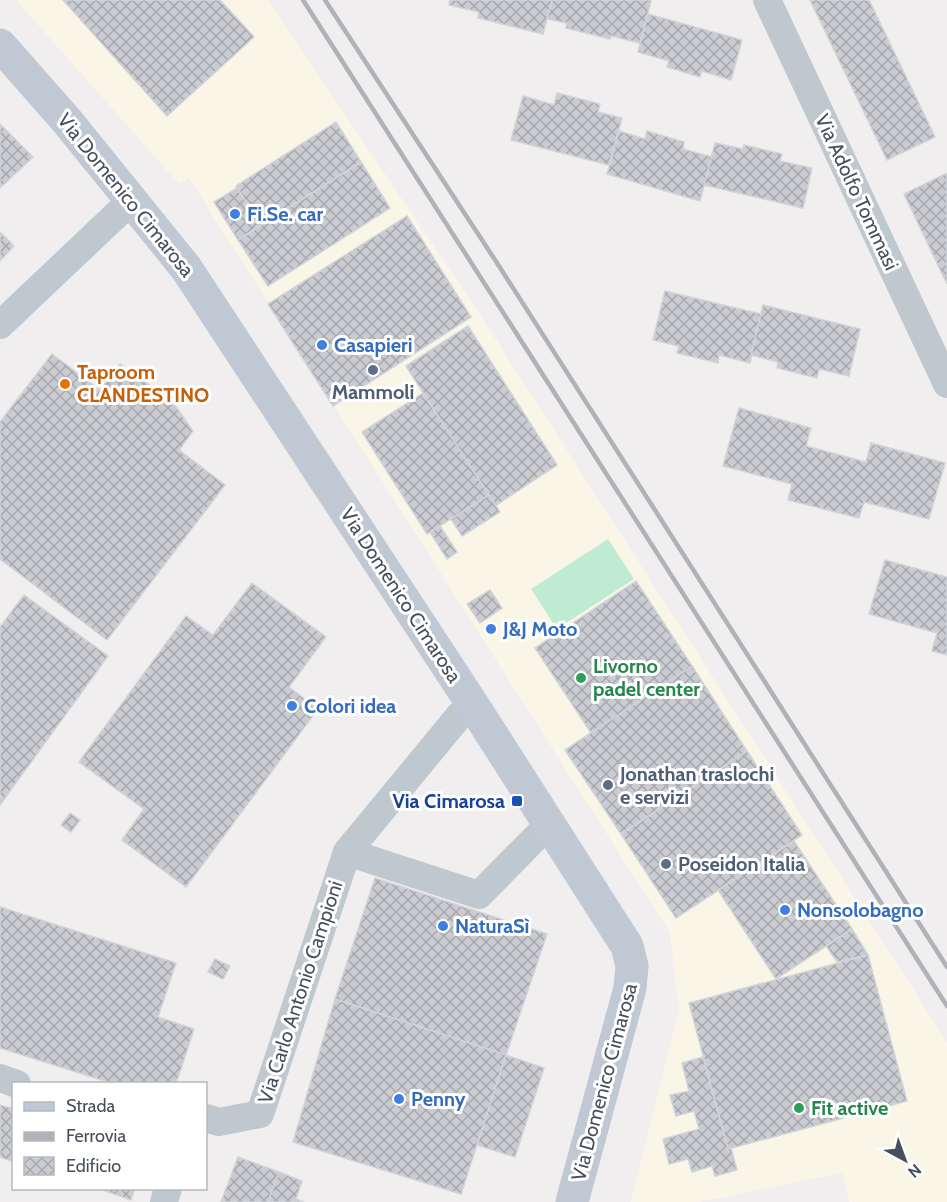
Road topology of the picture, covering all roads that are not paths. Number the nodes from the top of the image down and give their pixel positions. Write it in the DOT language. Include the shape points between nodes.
graph roads {
  1 [pos="767,0"];
  2 [pos="0,45"];
  3 [pos="132,201"];
  4 [pos="0,325"];
  5 [pos="947,384"];
  6 [pos="459,716"];
  7 [pos="548,825"];
  8 [pos="347,852"];
  9 [pos="207,1118"];
  10 [pos="572,1202"];
  1 -- 5 [label="street, Via Adolfo Tommasi"];
  2 -- 3 [label="street, Via Domenico Cimarosa"];
  3 -- 4 [label="street"];
  3 -- 7 [label="street, Via Domenico Cimarosa" via="186,268 236,342"];
  6 -- 8 [label="street, Via Carlo Antonio Campioni"];
  7 -- 8 [label="street" via="479,895"];
  7 -- 10 [label="street, Via Domenico Cimarosa" via="623,939 632,966 630,988"];
  8 -- 9 [label="street, Via Carlo Antonio Campioni" via="260,1114 219,1122"];
}
